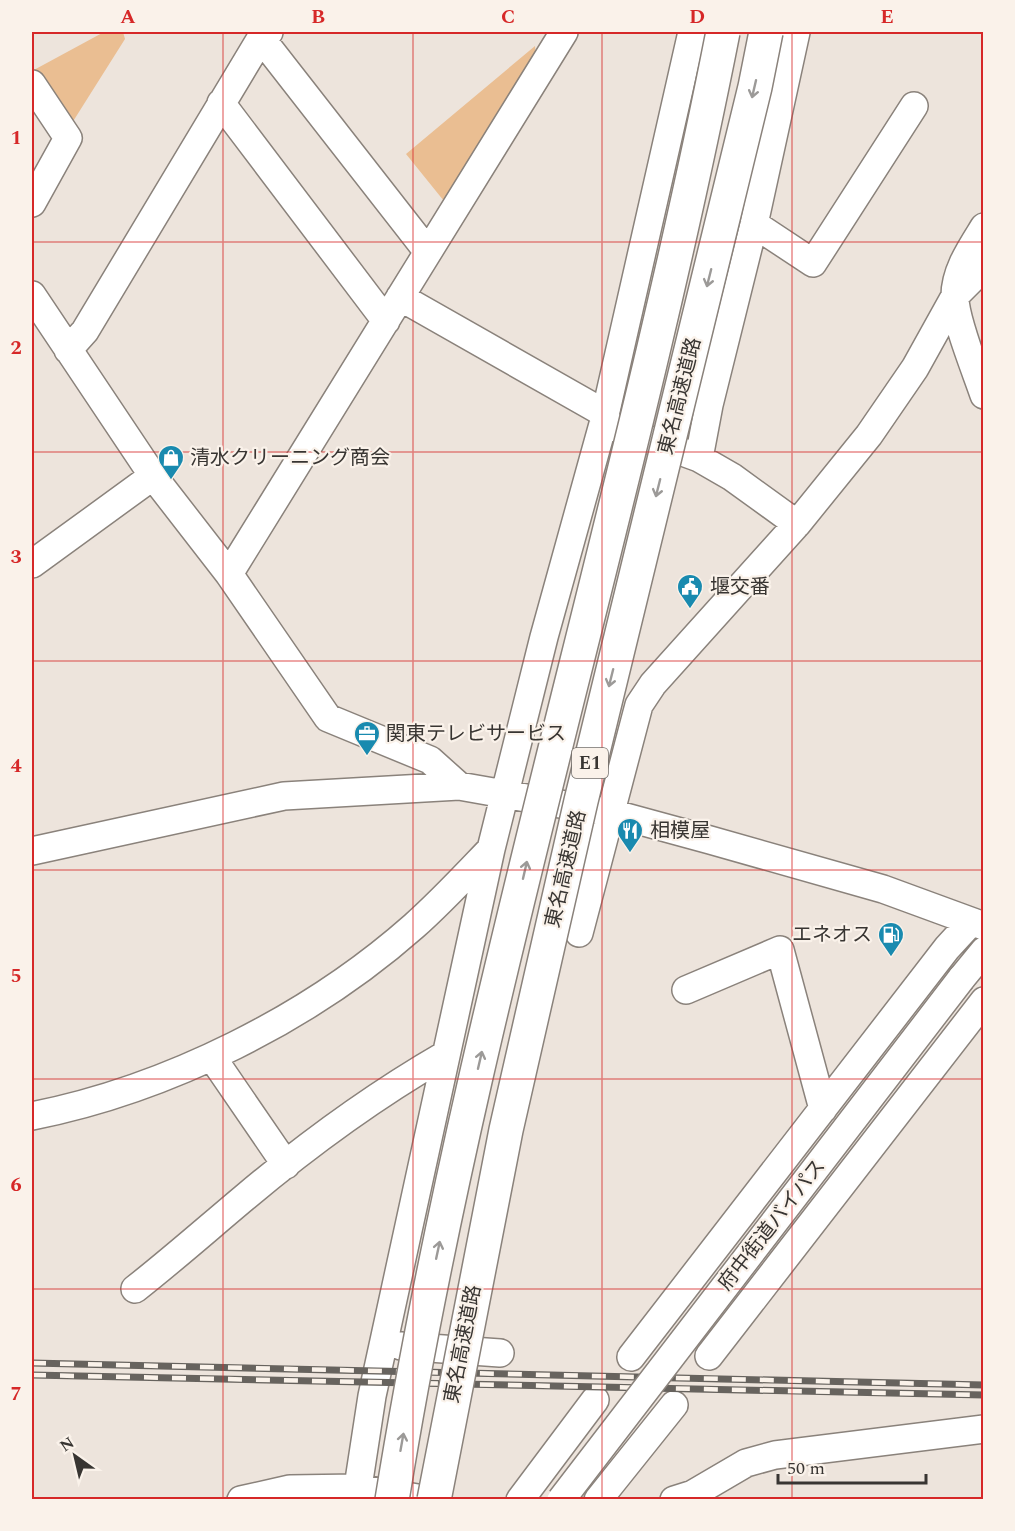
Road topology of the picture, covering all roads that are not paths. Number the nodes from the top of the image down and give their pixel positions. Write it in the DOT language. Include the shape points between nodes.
graph roads {
  1 [pos="692,32"];
  2 [pos="723,32"];
  3 [pos="766,32"];
  4 [pos="796,32"];
  5 [pos="265,35"];
  6 [pos="553,37"];
  7 [pos="32,84"];
  8 [pos="221,103"];
  9 [pos="914,106"];
  10 [pos="32,203"];
  11 [pos="754,224"];
  12 [pos="984,227"];
  13 [pos="428,252"];
  14 [pos="984,267"];
  15 [pos="32,296"];
  16 [pos="955,296"];
  17 [pos="400,297"];
  18 [pos="386,321"];
  19 [pos="68,351"];
  20 [pos="984,395"];
  21 [pos="604,418"];
  22 [pos="699,458"];
  23 [pos="153,476"];
  24 [pos="797,524"];
  25 [pos="32,564"];
  26 [pos="229,574"];
  27 [pos="459,786"];
  28 [pos="506,793"];
  29 [pos="611,813"];
  30 [pos="491,849"];
  31 [pos="32,851"];
  32 [pos="977,924"];
  33 [pos="579,933"];
  34 [pos="984,951"];
  35 [pos="686,990"];
  36 [pos="984,1001"];
  37 [pos="445,1055"];
  38 [pos="212,1057"];
  39 [pos="823,1109"];
  40 [pos="32,1116"];
  41 [pos="286,1165"];
  42 [pos="690,1279"];
  43 [pos="135,1289"];
  44 [pos="745,1309"];
  45 [pos="384,1345"];
  46 [pos="500,1353"];
  47 [pos="709,1356"];
  48 [pos="631,1357"];
  49 [pos="595,1400"];
  50 [pos="674,1405"];
  51 [pos="984,1429"];
  52 [pos="357,1494"];
  53 [pos="241,1500"];
  54 [pos="392,1500"];
  55 [pos="432,1500"];
  56 [pos="520,1500"];
  57 [pos="561,1500"];
  58 [pos="598,1500"];
  59 [pos="674,1500"];
  1 -- 21 [label="street"];
  54 -- 2 [label="highway, 東名高速道路 / E1, one-way, bridge" via="427,1299 465,1123 639,404"];
  3 -- 55 [label="highway, 東名高速道路 / E1, one-way, bridge" via="506,1130"];
  4 -- 11 [label="street"];
  5 -- 8 [label="street"];
  5 -- 13 [label="street"];
  6 -- 13 [label="street"];
  7 -- 10 [label="street" via="68,138"];
  8 -- 18 [label="street"];
  8 -- 19 [label="street" via="85,331"];
  9 -- 11 [label="street" via="813,263"];
  11 -- 22 [label="street"];
  12 -- 16 [label="street" via="963,261"];
  13 -- 17 [label="street"];
  14 -- 16 [label="street"];
  15 -- 19 [label="street"];
  16 -- 20 [label="street"];
  16 -- 24 [label="street" via="915,368 869,435"];
  17 -- 18 [label="street"];
  17 -- 21 [label="street"];
  18 -- 26 [label="street"];
  19 -- 23 [label="street"];
  21 -- 22 [label="street"];
  21 -- 28 [label="street"];
  22 -- 24 [label="street"];
  23 -- 25 [label="street"];
  23 -- 26 [label="street"];
  24 -- 29 [label="street" via="653,684 639,705"];
  26 -- 27 [label="street" via="328,718 430,760"];
  27 -- 28 [label="street"];
  27 -- 31 [label="street" via="284,796"];
  28 -- 29 [label="street"];
  28 -- 30 [label="street"];
  29 -- 32 [label="street" via="882,889"];
  29 -- 33 [label="street"];
  30 -- 37 [label="street"];
  30 -- 38 [label="street" via="414,927 338,984 269,1028"];
  32 -- 39 [label="street" via="947,948"];
  34 -- 57 [label="street, 府中街道バイパス, bridge"];
  35 -- 39 [label="street" via="780,950"];
  36 -- 44 [label="street"];
  37 -- 41 [label="street" via="359,1109"];
  37 -- 45 [label="street"];
  38 -- 40 [label="street" via="122,1091"];
  38 -- 41 [label="street"];
  39 -- 42 [label="street"];
  41 -- 43 [label="street"];
  42 -- 44 [label="street"];
  42 -- 48 [label="street"];
  44 -- 47 [label="street"];
  45 -- 46 [label="street"];
  45 -- 52 [label="street"];
  49 -- 56 [label="street"];
  50 -- 58 [label="street"];
  51 -- 59 [label="street" via="775,1455 746,1463 693,1494"];
  52 -- 53 [label="street" via="290,1489"];
  52 -- 55 [label="street"];
}
